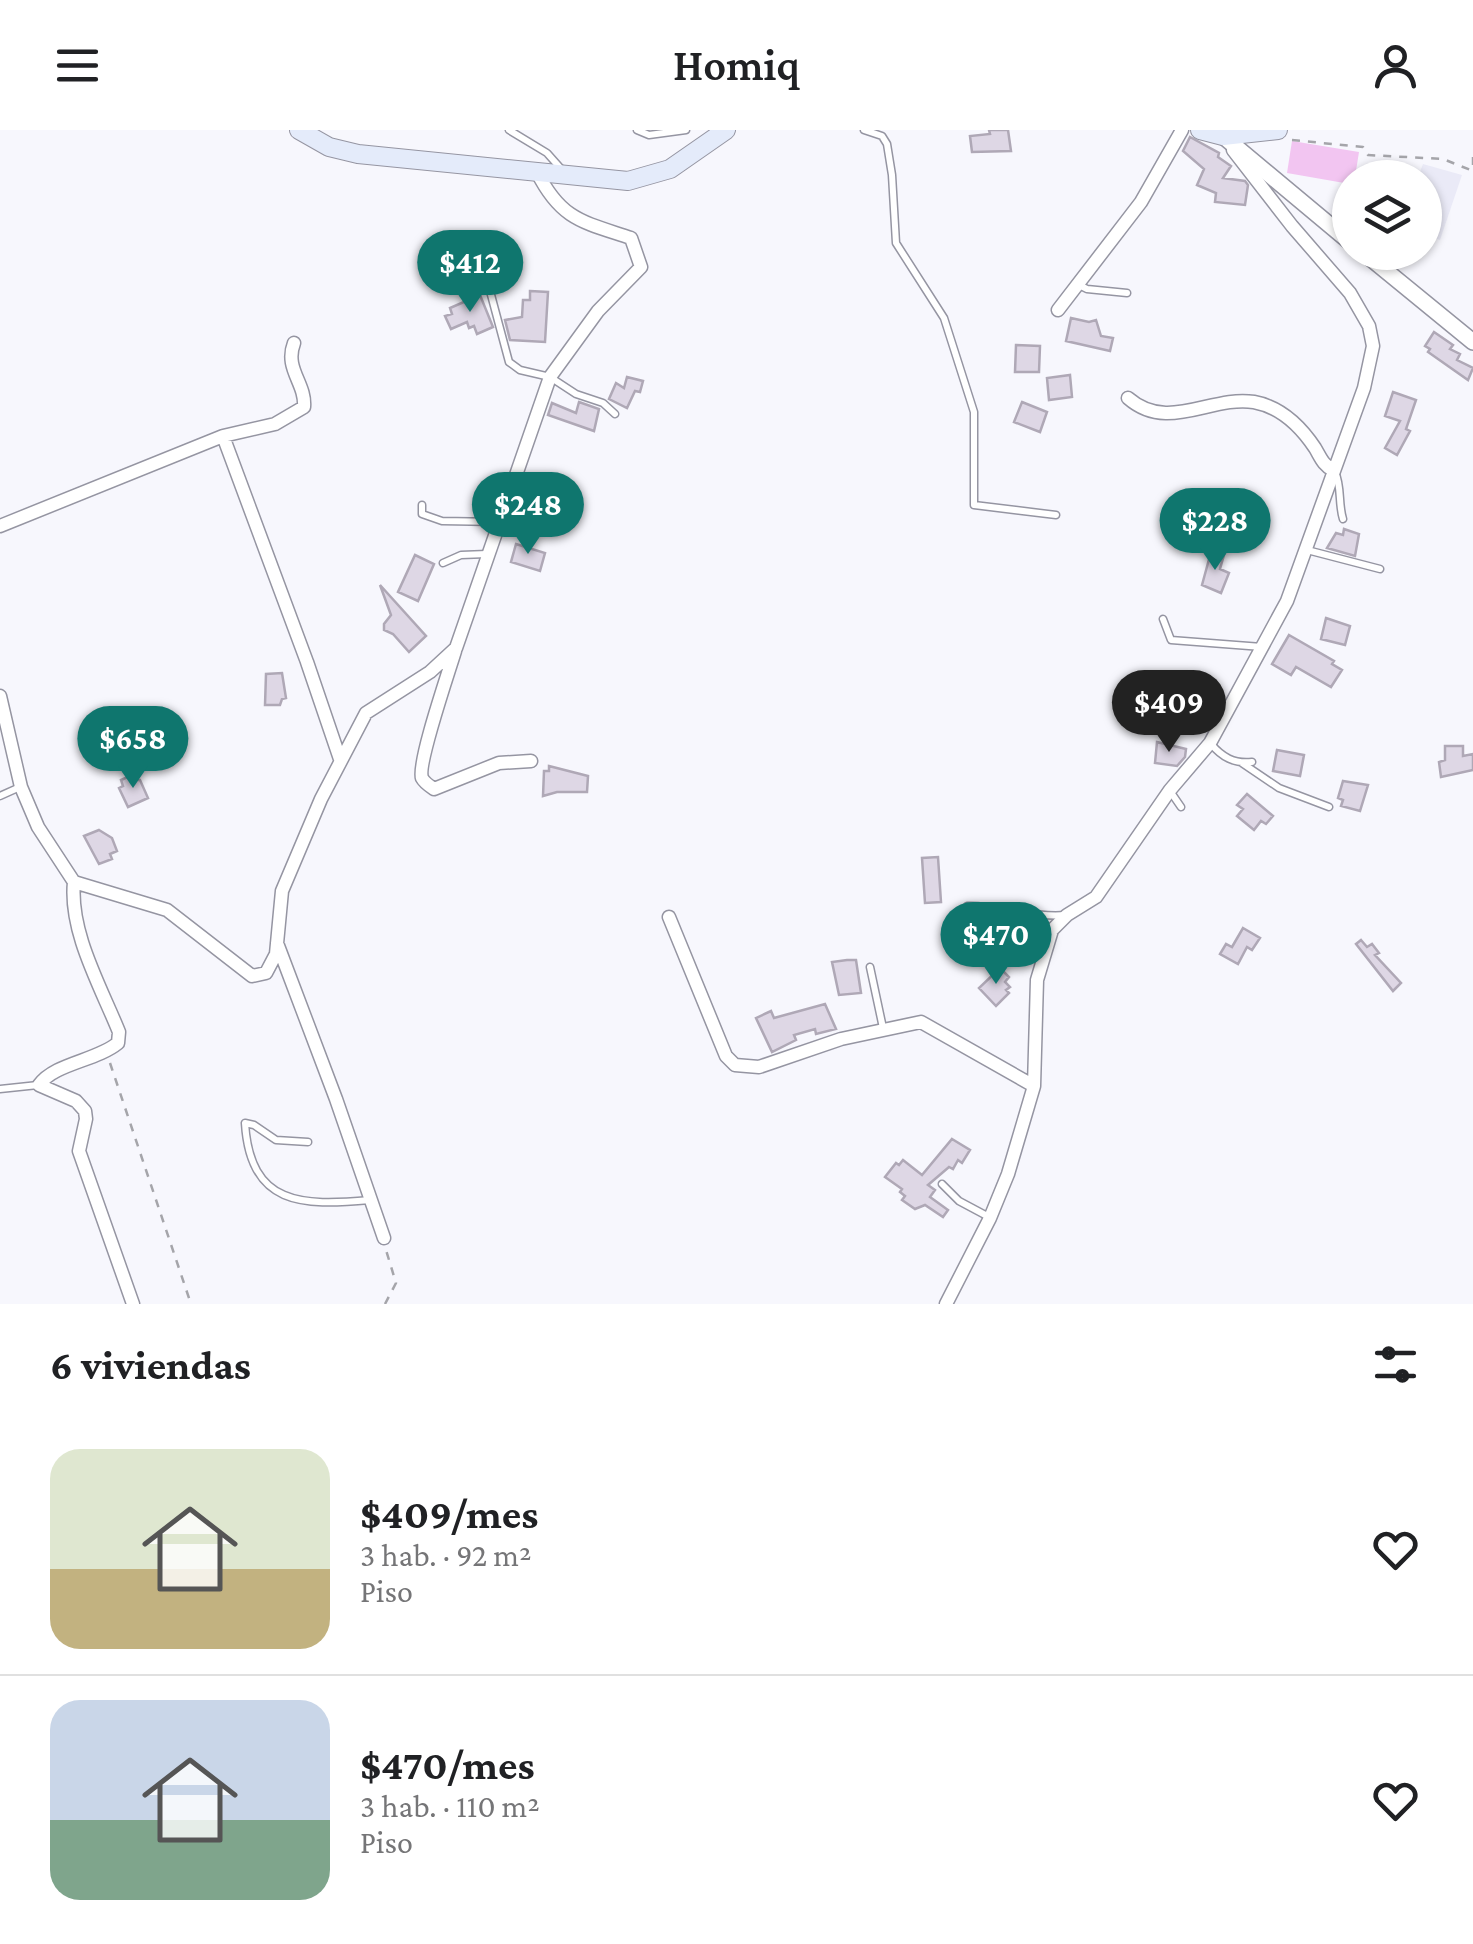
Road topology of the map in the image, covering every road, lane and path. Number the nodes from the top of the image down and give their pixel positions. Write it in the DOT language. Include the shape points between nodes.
graph roads {
  1 [pos="298,130"];
  2 [pos="509,130"];
  3 [pos="637,130"];
  4 [pos="686,130"];
  5 [pos="726,130"];
  6 [pos="864,130"];
  7 [pos="1182,130"];
  8 [pos="1200,130"];
  9 [pos="1284,134"];
  10 [pos="1223,136"];
  11 [pos="1473,157"];
  12 [pos="1473,170"];
  13 [pos="537,172"];
  14 [pos="567,176"];
  15 [pos="1332,227"];
  16 [pos="1385,270"];
  17 [pos="486,276"];
  18 [pos="1076,284"];
  19 [pos="1127,293"];
  20 [pos="1058,310"];
  21 [pos="1473,342"];
  22 [pos="294,344"];
  23 [pos="550,377"];
  24 [pos="1128,398"];
  25 [pos="615,414"];
  26 [pos="223,436"];
  27 [pos="1334,471"];
  28 [pos="422,504"];
  29 [pos="1056,515"];
  30 [pos="1343,519"];
  31 [pos="500,522"];
  32 [pos="0,526"];
  33 [pos="1307,550"];
  34 [pos="488,554"];
  35 [pos="443,563"];
  36 [pos="1380,569"];
  37 [pos="1163,619"];
  38 [pos="1263,647"];
  39 [pos="456,648"];
  40 [pos="0,696"];
  41 [pos="1210,743"];
  42 [pos="340,759"];
  43 [pos="531,762"];
  44 [pos="1252,762"];
  45 [pos="1242,764"];
  46 [pos="21,787"];
  47 [pos="1170,790"];
  48 [pos="0,796"];
  49 [pos="1181,807"];
  50 [pos="1329,808"];
  51 [pos="74,882"];
  52 [pos="966,906"];
  53 [pos="1067,915"];
  54 [pos="669,916"];
  55 [pos="1052,930"];
  56 [pos="276,941"];
  57 [pos="1003,957"];
  58 [pos="870,968"];
  59 [pos="883,1029"];
  60 [pos="106,1052"];
  61 [pos="39,1086"];
  62 [pos="1034,1086"];
  63 [pos="0,1089"];
  64 [pos="308,1142"];
  65 [pos="942,1184"];
  66 [pos="371,1200"];
  67 [pos="990,1218"];
  68 [pos="384,1238"];
  69 [pos="946,1300"];
  70 [pos="133,1304"];
  71 [pos="190,1304"];
  72 [pos="385,1304"];
  1 -- 13 [label="main road" via="358,154"];
  2 -- 14 [label="lane" via="547,153"];
  3 -- 4 [label="lane"];
  5 -- 14 [label="main road" via="649,176"];
  6 -- 29 [label="lane" via="887,144 896,243 944,318 974,412 974,505"];
  7 -- 18 [label="street" via="1141,202"];
  8 -- 10 [label="main road"];
  9 -- 10 [label="main road"];
  9 -- 12 [label="path" via="1368,154 1443,159"];
  10 -- 15 [label="street"];
  10 -- 27 [label="street" via="1350,293 1369,326 1373,346 1364,388"];
  11 -- 12 [label="path"];
  13 -- 14 [label="main road"];
  13 -- 23 [label="street" via="550,199 577,220 631,238 641,267 598,311"];
  16 -- 21 [label="street"];
  17 -- 23 [label="lane" via="509,362"];
  18 -- 19 [label="lane"];
  18 -- 20 [label="street"];
  22 -- 26 [label="street" via="289,356 304,407 275,424"];
  23 -- 25 [label="lane"];
  23 -- 31 [label="street"];
  24 -- 27 [label="street" via="1156,412 1252,402 1274,409 1296,424"];
  26 -- 32 [label="street"];
  26 -- 42 [label="street"];
  27 -- 30 [label="lane"];
  27 -- 33 [label="street"];
  28 -- 31 [label="lane" via="422,514 442,521"];
  31 -- 34 [label="street"];
  33 -- 36 [label="lane"];
  33 -- 38 [label="street"];
  34 -- 35 [label="lane"];
  34 -- 39 [label="street"];
  37 -- 38 [label="lane" via="1171,640"];
  38 -- 41 [label="street"];
  39 -- 42 [label="street" via="366,713"];
  39 -- 43 [label="street" via="429,738 424,781 434,789 500,763"];
  40 -- 46 [label="street"];
  41 -- 45 [label="lane"];
  41 -- 47 [label="street"];
  42 -- 56 [label="street" via="282,891"];
  44 -- 45 [label="lane"];
  45 -- 50 [label="lane"];
  46 -- 48 [label="lane"];
  46 -- 51 [label="street"];
  47 -- 49 [label="lane"];
  47 -- 53 [label="street" via="1096,897"];
  51 -- 56 [label="street" via="167,910 252,976 266,972"];
  51 -- 60 [label="street" via="72,902 119,1032 118,1043"];
  52 -- 53 [label="lane"];
  53 -- 55 [label="street"];
  54 -- 59 [label="street" via="735,1065 759,1067"];
  55 -- 57 [label="lane"];
  55 -- 62 [label="street" via="1037,980"];
  56 -- 66 [label="street"];
  58 -- 59 [label="lane"];
  59 -- 62 [label="street" via="921,1022"];
  60 -- 61 [label="street"];
  60 -- 71 [label="path"];
  61 -- 63 [label="lane"];
  61 -- 70 [label="street" via="85,1111 79,1151"];
  62 -- 67 [label="street"];
  64 -- 66 [label="lane" via="276,1140 245,1123 249,1152 271,1192 323,1204"];
  65 -- 67 [label="lane"];
  66 -- 68 [label="street"];
  67 -- 69 [label="street"];
  68 -- 72 [label="path" via="396,1283"];
}
